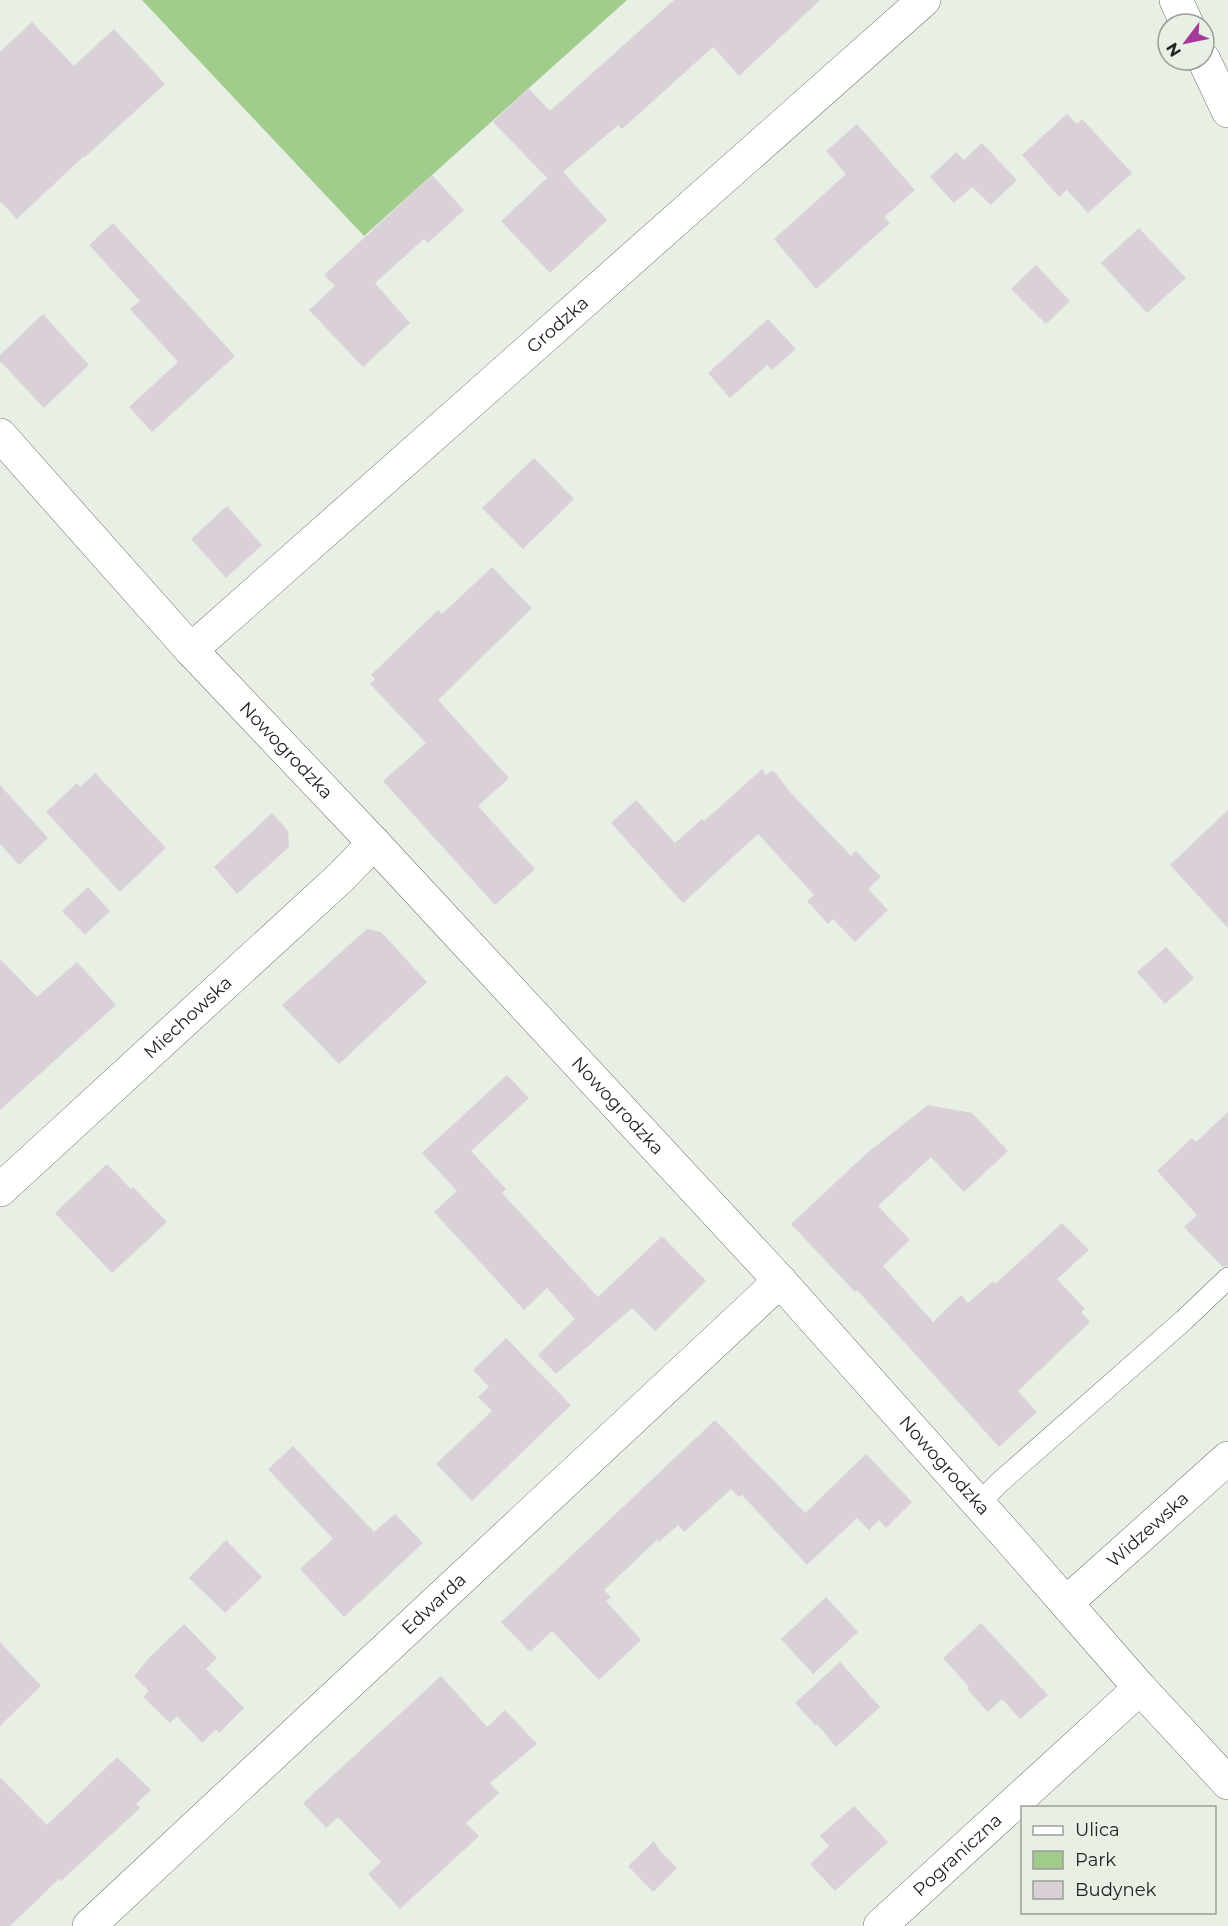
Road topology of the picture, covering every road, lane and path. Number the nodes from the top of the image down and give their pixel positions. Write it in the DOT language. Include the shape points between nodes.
graph roads {
  1 [pos="924,0"];
  2 [pos="1210,72"];
  3 [pos="1228,111"];
  4 [pos="0,435"];
  5 [pos="191,650"];
  6 [pos="374,843"];
  7 [pos="0,1190"];
  8 [pos="1228,1278"];
  9 [pos="780,1281"];
  10 [pos="1228,1458"];
  11 [pos="979,1503"];
  12 [pos="1066,1603"];
  13 [pos="1140,1688"];
  14 [pos="1228,1783"];
  15 [pos="89,1926"];
  16 [pos="880,1926"];
  1 -- 5 [label="street, Grodzka"];
  2 -- 3 [label="street"];
  4 -- 5 [label="street, Nowogrodzka"];
  5 -- 6 [label="street, Nowogrodzka"];
  6 -- 7 [label="street, Miechowska"];
  6 -- 9 [label="street, Nowogrodzka"];
  8 -- 11 [label="lane"];
  9 -- 11 [label="street, Nowogrodzka"];
  9 -- 15 [label="street, Edwarda"];
  10 -- 12 [label="street, Widzewska"];
  11 -- 12 [label="street, Nowogrodzka"];
  12 -- 13 [label="street, Nowogrodzka"];
  13 -- 14 [label="street, Nowogrodzka"];
  13 -- 16 [label="street, Pograniczna"];
}
